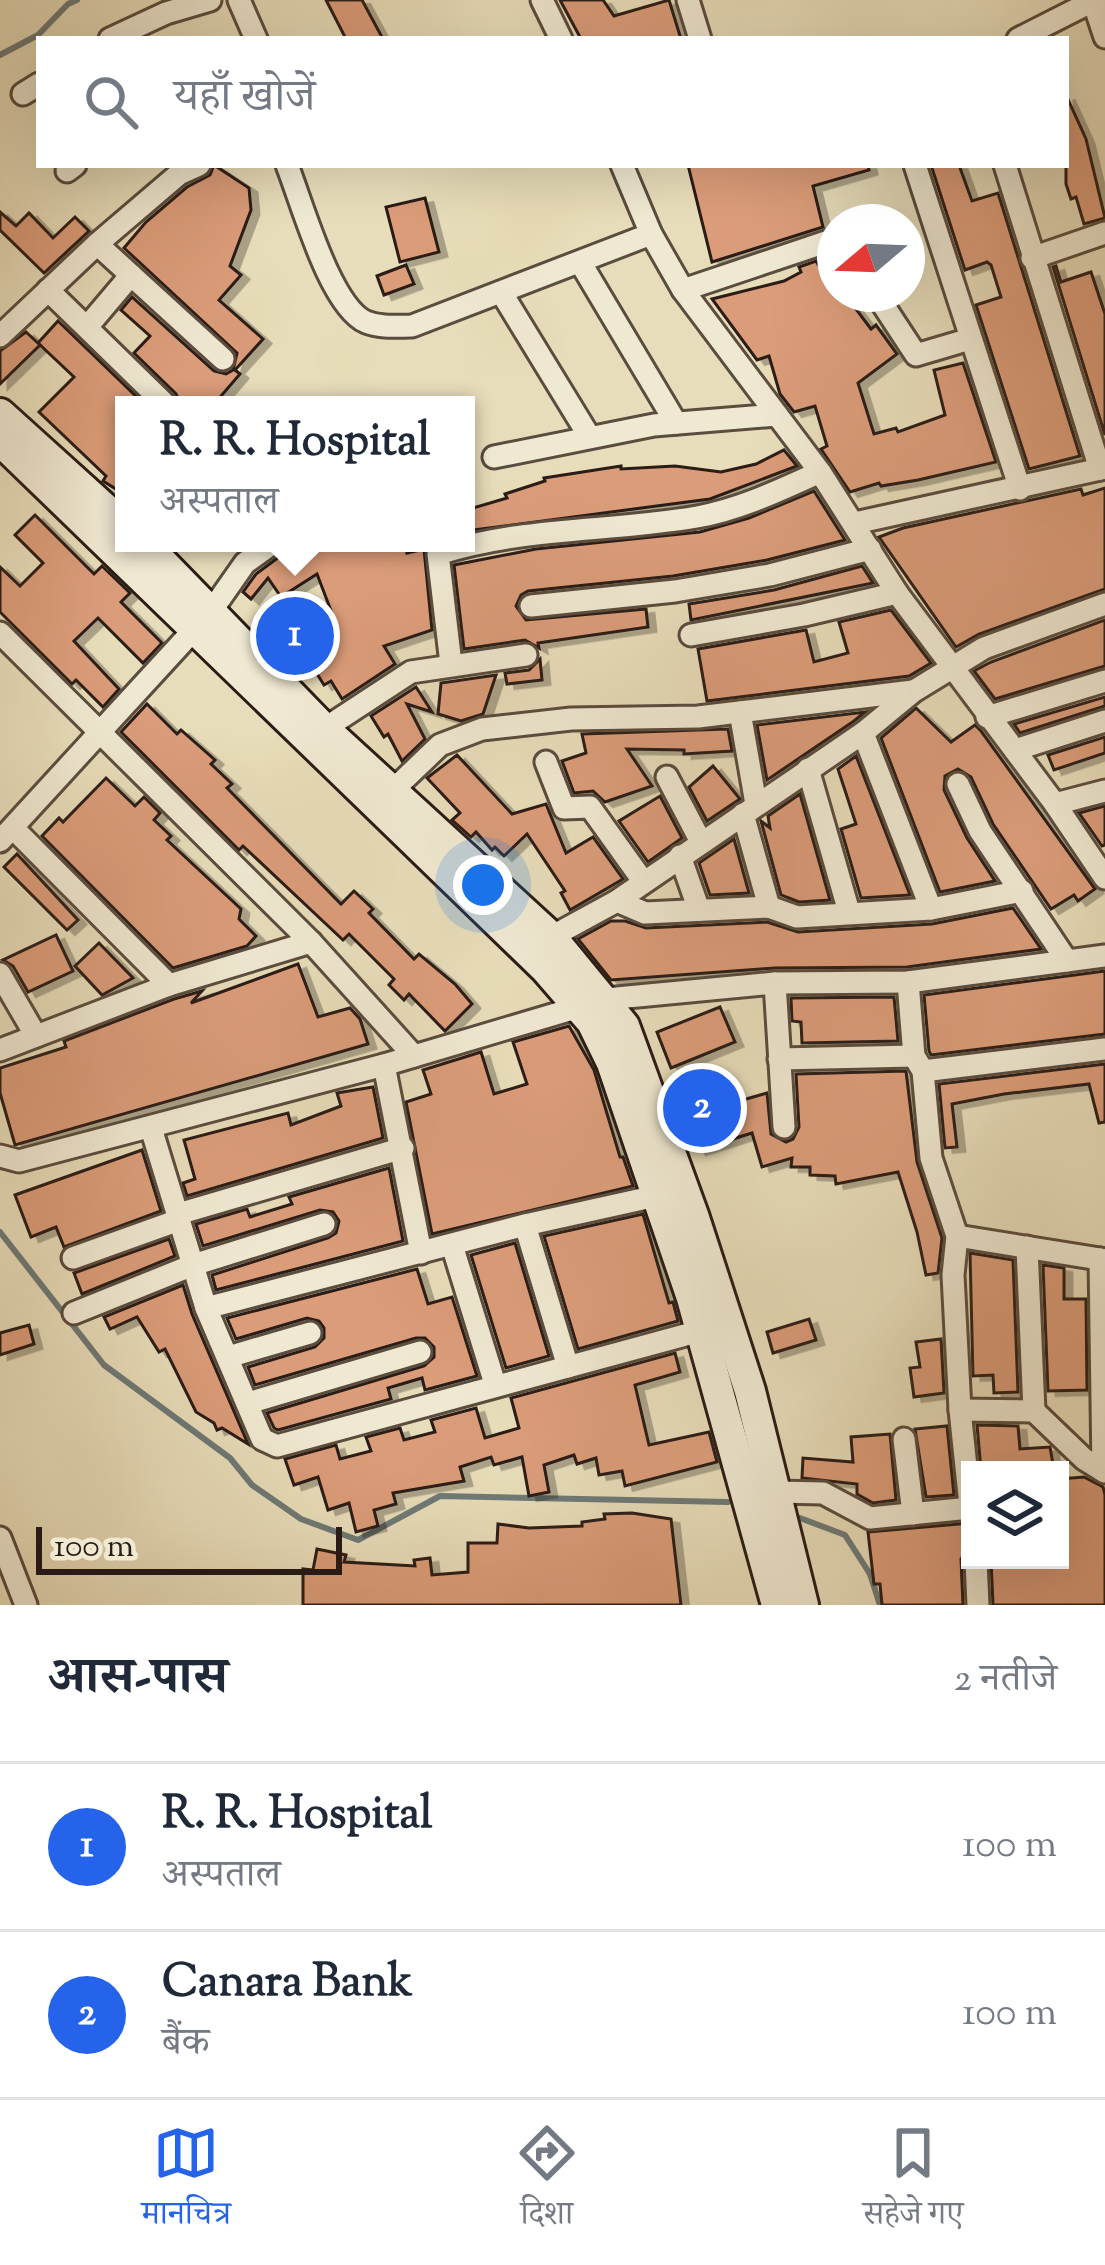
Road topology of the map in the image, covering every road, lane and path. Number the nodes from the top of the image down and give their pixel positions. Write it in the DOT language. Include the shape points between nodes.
graph roads {
  1 [pos="210,0"];
  2 [pos="239,0"];
  3 [pos="542,0"];
  4 [pos="688,0"];
  5 [pos="1094,0"];
  6 [pos="1056,9"];
  7 [pos="116,36"];
  8 [pos="255,36"];
  9 [pos="560,36"];
  10 [pos="699,36"];
  11 [pos="1022,36"];
  12 [pos="1105,38"];
  13 [pos="192,168"];
  14 [pos="287,168"];
  15 [pos="623,168"];
  16 [pos="916,168"];
  17 [pos="1006,168"];
  18 [pos="1105,232"];
  19 [pos="652,235"];
  20 [pos="97,244"];
  21 [pos="817,244"];
  22 [pos="1032,258"];
  23 [pos="580,262"];
  24 [pos="131,275"];
  25 [pos="48,290"];
  26 [pos="683,290"];
  27 [pos="501,292"];
  28 [pos="888,312"];
  29 [pos="87,327"];
  30 [pos="0,336"];
  31 [pos="970,339"];
  32 [pos="223,359"];
  33 [pos="157,396"];
  34 [pos="0,414"];
  35 [pos="777,416"];
  36 [pos="676,423"];
  37 [pos="589,436"];
  38 [pos="0,440"];
  39 [pos="494,457"];
  40 [pos="1102,468"];
  41 [pos="820,472"];
  42 [pos="1020,489"];
  43 [pos="115,518"];
  44 [pos="855,523"];
  45 [pos="115,542"];
  46 [pos="475,547"];
  47 [pos="870,549"];
  48 [pos="126,552"];
  49 [pos="154,552"];
  50 [pos="260,552"];
  51 [pos="448,552"];
  52 [pos="897,592"];
  53 [pos="1105,604"];
  54 [pos="531,606"];
  55 [pos="203,620"];
  56 [pos="0,633"];
  57 [pos="691,635"];
  58 [pos="526,655"];
  59 [pos="451,664"];
  60 [pos="952,668"];
  61 [pos="1105,681"];
  62 [pos="914,691"];
  63 [pos="740,712"];
  64 [pos="988,717"];
  65 [pos="1105,721"];
  66 [pos="324,729"];
  67 [pos="863,733"];
  68 [pos="102,734"];
  69 [pos="1015,750"];
  70 [pos="546,762"];
  71 [pos="808,769"];
  72 [pos="667,777"];
  73 [pos="958,784"];
  74 [pos="1105,791"];
  75 [pos="391,792"];
  76 [pos="1054,804"];
  77 [pos="750,809"];
  78 [pos="7,835"];
  79 [pos="701,842"];
  80 [pos="680,856"];
  81 [pos="1105,878"];
  82 [pos="644,881"];
  83 [pos="1022,891"];
  84 [pos="617,901"];
  85 [pos="769,907"];
  86 [pos="931,909"];
  87 [pos="699,910"];
  88 [pos="849,912"];
  89 [pos="551,937"];
  90 [pos="311,942"];
  91 [pos="1105,956"];
  92 [pos="1067,961"];
  93 [pos="0,974"];
  94 [pos="908,982"];
  95 [pos="775,983"];
  96 [pos="170,986"];
  97 [pos="593,1004"];
  98 [pos="36,1036"];
  99 [pos="1105,1049"];
  100 [pos="0,1050"];
  101 [pos="414,1056"];
  102 [pos="778,1059"];
  103 [pos="918,1063"];
  104 [pos="384,1065"];
  105 [pos="784,1127"];
  106 [pos="151,1128"];
  107 [pos="403,1148"];
  108 [pos="0,1156"];
  109 [pos="656,1196"];
  110 [pos="178,1217"];
  111 [pos="324,1224"];
  112 [pos="525,1225"];
  113 [pos="957,1236"];
  114 [pos="452,1245"];
  115 [pos="1027,1247"];
  116 [pos="421,1252"];
  117 [pos="73,1258"];
  118 [pos="1102,1259"];
  119 [pos="193,1265"];
  120 [pos="206,1308"];
  121 [pos="74,1312"];
  122 [pos="714,1327"];
  123 [pos="310,1333"];
  124 [pos="420,1352"];
  125 [pos="228,1357"];
  126 [pos="568,1367"];
  127 [pos="495,1384"];
  128 [pos="248,1403"];
  129 [pos="960,1410"];
  130 [pos="1034,1411"];
  131 [pos="904,1439"];
  132 [pos="965,1461"];
  133 [pos="1104,1472"];
  134 [pos="776,1492"];
  135 [pos="961,1508"];
  136 [pos="914,1514"];
  137 [pos="0,1538"];
  138 [pos="976,1569"];
  139 [pos="26,1605"];
  140 [pos="777,1605"];
  141 [pos="803,1605"];
  142 [pos="978,1605"];
  1 -- 7 [label="street"];
  2 -- 8 [label="street"];
  3 -- 9 [label="street"];
  4 -- 10 [label="street"];
  5 -- 6 [label="street"];
  5 -- 12 [label="street"];
  6 -- 11 [label="street"];
  13 -- 20 [label="street"];
  14 -- 27 [label="street" via="341,302 362,320 412,326"];
  15 -- 19 [label="street"];
  16 -- 31 [label="street"];
  17 -- 22 [label="street"];
  18 -- 22 [label="street"];
  19 -- 23 [label="street"];
  19 -- 26 [label="street"];
  20 -- 24 [label="street"];
  20 -- 25 [label="street"];
  21 -- 26 [label="street"];
  22 -- 40 [label="street"];
  23 -- 27 [label="street"];
  23 -- 36 [label="street"];
  24 -- 29 [label="street"];
  24 -- 32 [label="street"];
  25 -- 29 [label="street"];
  25 -- 30 [label="street"];
  26 -- 35 [label="street"];
  27 -- 37 [label="street"];
  28 -- 31 [label="street" via="916,355"];
  29 -- 33 [label="street"];
  31 -- 42 [label="street"];
  34 -- 43 [label="main road"];
  35 -- 36 [label="street"];
  35 -- 41 [label="street"];
  36 -- 37 [label="street"];
  37 -- 39 [label="street"];
  38 -- 45 [label="main road"];
  40 -- 42 [label="street"];
  41 -- 44 [label="street"];
  41 -- 46 [label="street" via="697,517"];
  42 -- 44 [label="street"];
  44 -- 47 [label="street"];
  47 -- 52 [label="street"];
  47 -- 54 [label="street" via="751,578"];
  48 -- 55 [label="main road"];
  49 -- 55 [label="main road"];
  50 -- 55 [label="street"];
  51 -- 59 [label="street" via="438,554"];
  52 -- 57 [label="street"];
  52 -- 60 [label="street"];
  53 -- 60 [label="street" via="1019,633"];
  55 -- 66 [label="main road"];
  55 -- 68 [label="street"];
  55 -- 97 [label="main road" via="545,968"];
  56 -- 68 [label="street"];
  58 -- 59 [label="street"];
  59 -- 66 [label="street" via="401,677"];
  60 -- 62 [label="street"];
  60 -- 64 [label="street"];
  61 -- 64 [label="street"];
  62 -- 63 [label="street"];
  62 -- 67 [label="street"];
  63 -- 75 [label="street" via="482,729 440,745"];
  63 -- 77 [label="street"];
  64 -- 69 [label="street"];
  65 -- 69 [label="street"];
  66 -- 75 [label="main road"];
  67 -- 71 [label="street"];
  67 -- 86 [label="street"];
  68 -- 78 [label="street"];
  68 -- 90 [label="street"];
  69 -- 76 [label="street"];
  70 -- 82 [label="street" via="564,808 590,807"];
  71 -- 77 [label="street"];
  71 -- 88 [label="street"];
  72 -- 79 [label="street"];
  73 -- 83 [label="street"];
  74 -- 76 [label="street"];
  75 -- 89 [label="main road"];
  76 -- 81 [label="street"];
  77 -- 79 [label="street"];
  77 -- 85 [label="street"];
  78 -- 96 [label="street"];
  79 -- 80 [label="street"];
  80 -- 82 [label="street"];
  80 -- 87 [label="street"];
  82 -- 84 [label="street"];
  83 -- 86 [label="street"];
  83 -- 92 [label="street"];
  84 -- 87 [label="street" via="646,913"];
  84 -- 89 [label="street"];
  85 -- 87 [label="street"];
  85 -- 88 [label="street" via="797,917"];
  86 -- 88 [label="street"];
  89 -- 97 [label="main road"];
  90 -- 96 [label="street"];
  90 -- 101 [label="street"];
  91 -- 92 [label="street"];
  92 -- 94 [label="street"];
  93 -- 98 [label="street"];
  94 -- 95 [label="street"];
  94 -- 103 [label="street"];
  95 -- 97 [label="street"];
  95 -- 102 [label="street"];
  96 -- 98 [label="street"];
  97 -- 101 [label="street"];
  97 -- 109 [label="main road"];
  97 -- 122 [label="main road" via="624,1026 640,1065"];
  98 -- 100 [label="street"];
  99 -- 103 [label="street"];
  101 -- 104 [label="street"];
  102 -- 103 [label="street"];
  102 -- 105 [label="street"];
  103 -- 113 [label="street" via="932,1158"];
  104 -- 106 [label="street"];
  104 -- 107 [label="street"];
  106 -- 108 [label="street" via="19,1161"];
  106 -- 110 [label="street"];
  107 -- 110 [label="street"];
  107 -- 116 [label="street"];
  109 -- 112 [label="street"];
  109 -- 122 [label="main road"];
  110 -- 117 [label="street"];
  110 -- 119 [label="street"];
  111 -- 119 [label="street"];
  112 -- 114 [label="street"];
  112 -- 126 [label="street"];
  113 -- 115 [label="street"];
  113 -- 129 [label="street"];
  114 -- 116 [label="street"];
  114 -- 127 [label="street"];
  115 -- 118 [label="street"];
  115 -- 130 [label="street"];
  116 -- 120 [label="street"];
  118 -- 133 [label="street"];
  119 -- 120 [label="street"];
  119 -- 121 [label="street"];
  120 -- 125 [label="street"];
  122 -- 126 [label="street"];
  122 -- 134 [label="main road"];
  122 -- 140 [label="main road"];
  123 -- 125 [label="street"];
  124 -- 128 [label="street"];
  125 -- 128 [label="street"];
  126 -- 127 [label="street"];
  127 -- 128 [label="street" via="277,1446 262,1439"];
  129 -- 130 [label="street"];
  129 -- 132 [label="street"];
  130 -- 133 [label="street"];
  131 -- 136 [label="street"];
  134 -- 136 [label="street" via="823,1493 870,1518"];
  134 -- 141 [label="main road"];
  135 -- 136 [label="street"];
  137 -- 139 [label="street"];
  138 -- 142 [label="street"];
}
